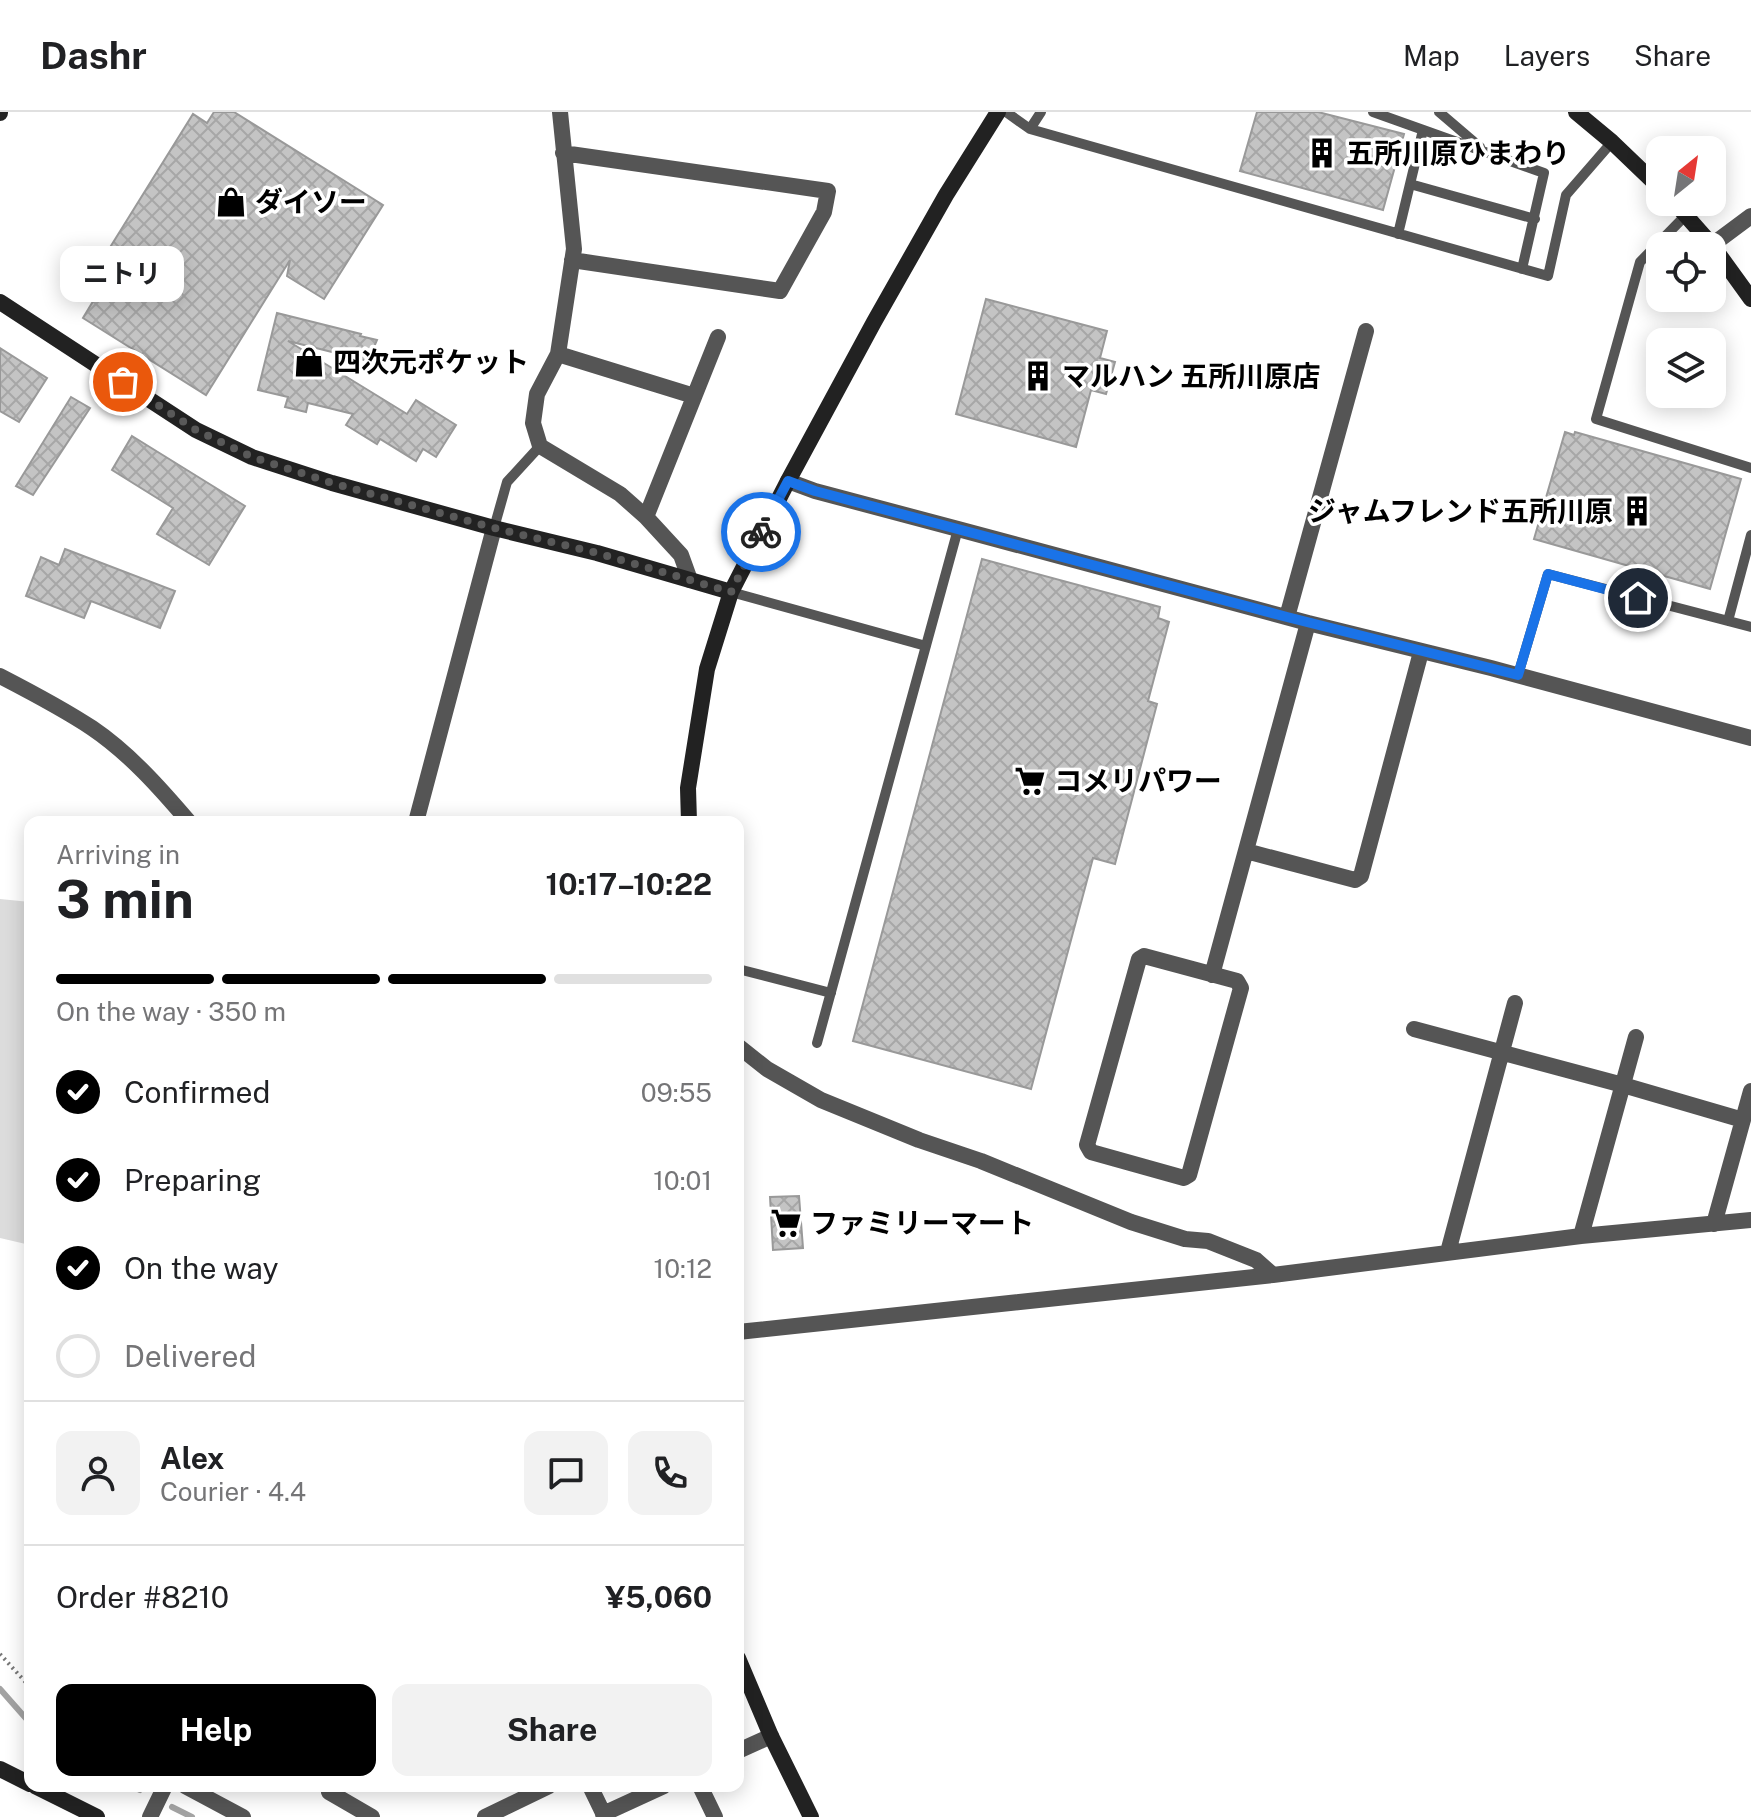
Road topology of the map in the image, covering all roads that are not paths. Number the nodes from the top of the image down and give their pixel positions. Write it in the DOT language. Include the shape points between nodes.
graph roads {
  1 [pos="560,112"];
  2 [pos="998,112"];
  3 [pos="1006,112"];
  4 [pos="1041,112"];
  5 [pos="1373,112"];
  6 [pos="1439,112"];
  7 [pos="1576,112"];
  8 [pos="1030,129"];
  9 [pos="1423,130"];
  10 [pos="1612,142"];
  11 [pos="1486,152"];
  12 [pos="563,153"];
  13 [pos="1646,175"];
  14 [pos="1410,184"];
  15 [pos="1685,216"];
  16 [pos="1687,216"];
  17 [pos="1751,216"];
  18 [pos="1535,219"];
  19 [pos="1701,232"];
  20 [pos="1398,234"];
  21 [pos="1726,235"];
  22 [pos="572,260"];
  23 [pos="1726,264"];
  24 [pos="1522,269"];
  25 [pos="1751,299"];
  26 [pos="0,302"];
  27 [pos="1366,331"];
  28 [pos="718,337"];
  29 [pos="558,354"];
  30 [pos="694,396"];
  31 [pos="540,446"];
  32 [pos="1751,468"];
  33 [pos="788,481"];
  34 [pos="646,517"];
  35 [pos="494,528"];
  36 [pos="958,529"];
  37 [pos="1751,535"];
  38 [pos="690,580"];
  39 [pos="731,592"];
  40 [pos="1287,617"];
  41 [pos="1728,621"];
  42 [pos="1308,623"];
  43 [pos="1751,627"];
  44 [pos="926,646"];
  45 [pos="1421,652"];
  46 [pos="1518,675"];
  47 [pos="0,676"];
  48 [pos="1751,738"];
  49 [pos="184,816"];
  50 [pos="418,816"];
  51 [pos="689,816"];
  52 [pos="1246,851"];
  53 [pos="744,971"];
  54 [pos="1212,975"];
  55 [pos="831,993"];
  56 [pos="1515,1003"];
  57 [pos="1414,1029"];
  58 [pos="1636,1037"];
  59 [pos="817,1043"];
  60 [pos="744,1051"];
  61 [pos="1501,1053"];
  62 [pos="1623,1085"];
  63 [pos="1751,1091"];
  64 [pos="1743,1120"];
  65 [pos="1751,1220"];
  66 [pos="1714,1224"];
  67 [pos="1581,1236"];
  68 [pos="1448,1252"];
  69 [pos="1273,1275"];
  70 [pos="744,1331"];
  71 [pos="744,1672"];
  72 [pos="771,1736"];
  73 [pos="744,1748"];
  74 [pos="0,1769"];
  75 [pos="24,1781"];
  76 [pos="46,1792"];
  77 [pos="162,1792"];
  78 [pos="196,1792"];
  79 [pos="329,1792"];
  80 [pos="537,1792"];
  81 [pos="593,1792"];
  82 [pos="652,1792"];
  83 [pos="703,1792"];
  84 [pos="604,1816"];
  85 [pos="97,1817"];
  86 [pos="150,1817"];
  87 [pos="243,1817"];
  88 [pos="372,1817"];
  89 [pos="485,1817"];
  90 [pos="715,1817"];
  91 [pos="811,1817"];
  1 -- 12 [label="street"];
  2 -- 33 [label="street" via="946,195"];
  3 -- 8 [label="lane"];
  4 -- 8 [label="lane"];
  5 -- 9 [label="lane"];
  6 -- 11 [label="lane"];
  7 -- 10 [label="street"];
  8 -- 20 [label="lane"];
  9 -- 11 [label="lane"];
  9 -- 14 [label="lane"];
  10 -- 13 [label="street"];
  10 -- 24 [label="lane" via="1566,195 1548,276"];
  11 -- 18 [label="lane" via="1544,173"];
  12 -- 22 [label="street"];
  12 -- 22 [label="street" via="828,191 824,212 780,291"];
  14 -- 18 [label="lane"];
  14 -- 20 [label="lane"];
  15 -- 32 [label="lane" via="1640,262 1596,419"];
  16 -- 19 [label="street"];
  17 -- 21 [label="street"];
  18 -- 24 [label="lane"];
  20 -- 24 [label="lane"];
  22 -- 29 [label="street"];
  23 -- 25 [label="street"];
  26 -- 35 [label="street" via="196,430 252,457"];
  27 -- 40 [label="street"];
  28 -- 30 [label="street"];
  29 -- 30 [label="street"];
  29 -- 31 [label="street" via="537,394 533,423"];
  30 -- 34 [label="street"];
  31 -- 34 [label="street" via="620,494"];
  31 -- 35 [label="lane" via="507,482"];
  33 -- 36 [label="street"];
  33 -- 39 [label="street"];
  34 -- 38 [label="street" via="681,555"];
  35 -- 38 [label="street"];
  35 -- 50 [label="street"];
  36 -- 40 [label="street"];
  36 -- 44 [label="lane"];
  37 -- 41 [label="lane"];
  38 -- 39 [label="street"];
  39 -- 44 [label="lane"];
  39 -- 51 [label="street" via="707,669 688,788"];
  40 -- 42 [label="street"];
  41 -- 43 [label="lane"];
  41 -- 46 [label="lane" via="1548,574"];
  42 -- 45 [label="street"];
  42 -- 52 [label="street"];
  44 -- 55 [label="lane"];
  45 -- 46 [label="street"];
  45 -- 52 [label="street" via="1361,876 1355,880"];
  46 -- 48 [label="street"];
  47 -- 49 [label="street" via="93,729 147,774"];
  52 -- 54 [label="street"];
  53 -- 55 [label="lane"];
  54 -- 54 [label="street" via="1237,981 1241,988 1189,1175 1184,1178 1091,1152 1087,1145 1139,959 1144,956"];
  55 -- 59 [label="lane"];
  56 -- 61 [label="street"];
  57 -- 61 [label="street"];
  58 -- 62 [label="street"];
  60 -- 69 [label="street" via="821,1100 1131,1222 1232,1250"];
  61 -- 62 [label="street"];
  61 -- 68 [label="street"];
  62 -- 64 [label="street"];
  62 -- 67 [label="street"];
  63 -- 64 [label="street"];
  64 -- 66 [label="street"];
  65 -- 66 [label="street"];
  66 -- 67 [label="street"];
  67 -- 68 [label="street"];
  68 -- 69 [label="street"];
  69 -- 70 [label="street"];
  71 -- 72 [label="street"];
  72 -- 73 [label="street"];
  72 -- 91 [label="street"];
  74 -- 75 [label="street"];
  76 -- 85 [label="street"];
  77 -- 86 [label="street"];
  78 -- 87 [label="street"];
  79 -- 88 [label="street"];
  80 -- 89 [label="street"];
  81 -- 84 [label="street"];
  82 -- 84 [label="street"];
  83 -- 90 [label="street"];
}
